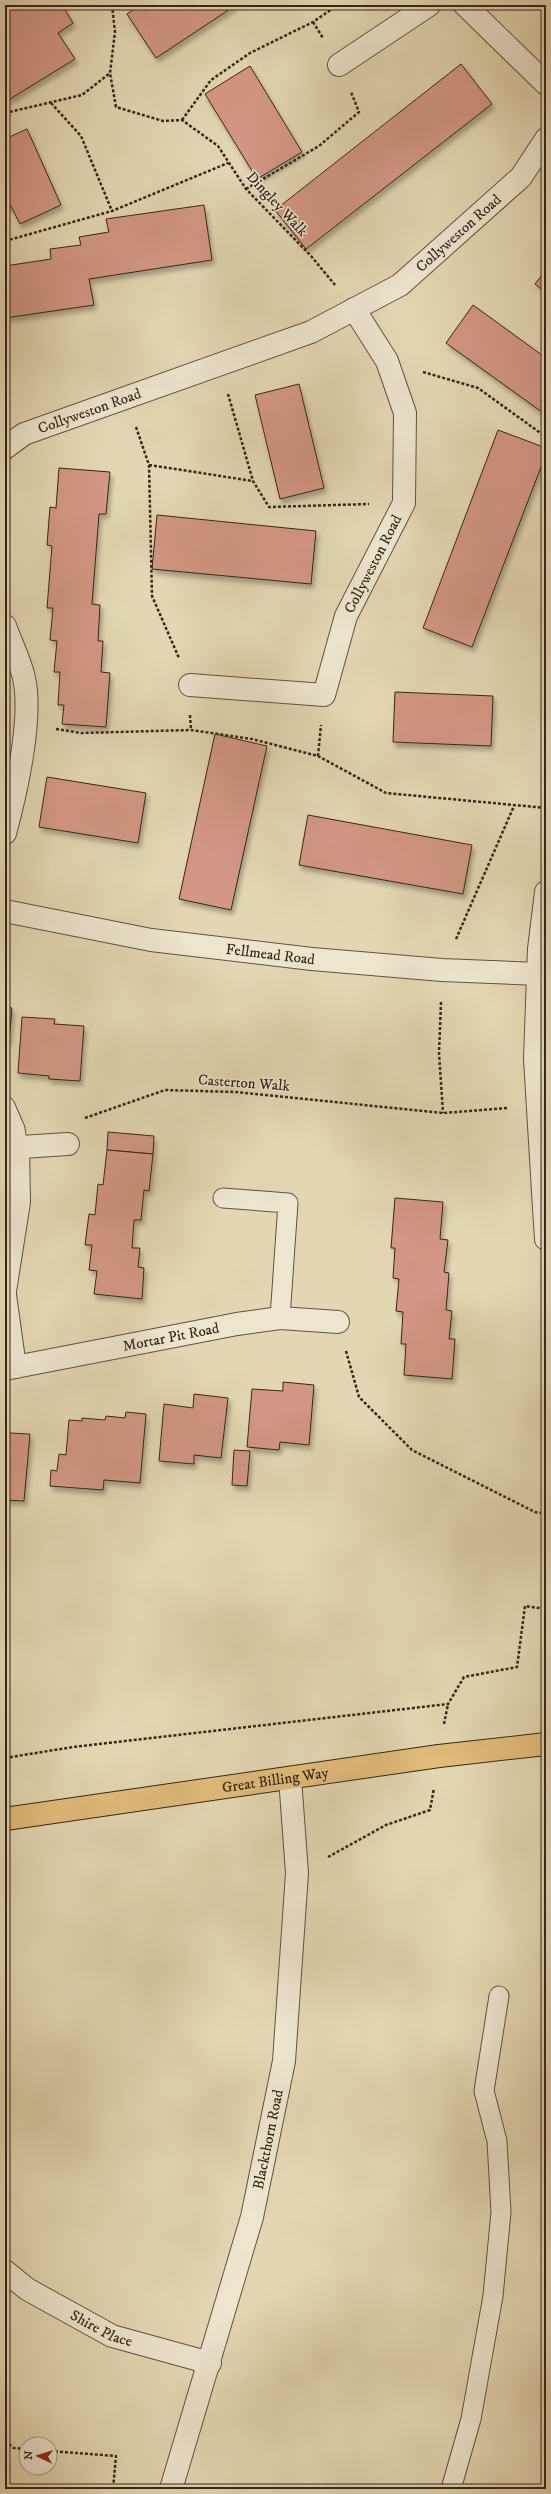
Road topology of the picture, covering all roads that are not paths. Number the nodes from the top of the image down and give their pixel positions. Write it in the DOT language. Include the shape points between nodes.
graph roads {
  1 [pos="429,5"];
  2 [pos="465,5"];
  3 [pos="339,65"];
  4 [pos="546,84"];
  5 [pos="546,138"];
  6 [pos="354,309"];
  7 [pos="5,448"];
  8 [pos="5,626"];
  9 [pos="190,685"];
  10 [pos="5,833"];
  11 [pos="546,892"];
  12 [pos="5,911"];
  13 [pos="538,974"];
  14 [pos="5,1106"];
  15 [pos="68,1144"];
  16 [pos="12,1148"];
  17 [pos="223,1198"];
  18 [pos="546,1239"];
  19 [pos="5,1291"];
  20 [pos="5,1295"];
  21 [pos="280,1318"];
  22 [pos="338,1322"];
  23 [pos="10,1368"];
  24 [pos="546,1744"];
  25 [pos="290,1778"];
  26 [pos="5,1819"];
  27 [pos="499,1996"];
  28 [pos="5,2271"];
  29 [pos="210,2362"];
  30 [pos="171,2489"];
  31 [pos="451,2489"];
  1 -- 3 [label="street"];
  2 -- 4 [label="street"];
  5 -- 6 [label="street, Collyweston Road" via="521,177 406,280"];
  6 -- 7 [label="street, Collyweston Road" via="311,332 24,434"];
  6 -- 9 [label="street, Collyweston Road" via="387,361 405,413 404,503 346,616 324,695"];
  8 -- 10 [label="street" via="24,678 26,724 13,804"];
  11 -- 13 [label="street"];
  12 -- 13 [label="street, Fellmead Road" via="151,940 312,959 442,970"];
  13 -- 18 [label="street, bridge" via="535,1060"];
  14 -- 16 [label="lane" via="15,1128"];
  15 -- 16 [label="street"];
  16 -- 19 [label="street" via="19,1202"];
  17 -- 21 [label="lane" via="288,1203"];
  20 -- 23 [label="street"];
  21 -- 22 [label="street, Mortar Pit Road"];
  21 -- 23 [label="street, Mortar Pit Road"];
  24 -- 25 [label="main road, Great Billing Way" via="439,1756"];
  25 -- 26 [label="main road, Great Billing Way"];
  25 -- 29 [label="street, Blackthorn Road" via="297,1873 284,2061 252,2217"];
  27 -- 31 [label="lane" via="484,2091 498,2141 501,2212 493,2296 471,2420"];
  28 -- 29 [label="street, Shire Place" via="27,2289 112,2336"];
  29 -- 30 [label="street, Blackthorn Road"];
}
